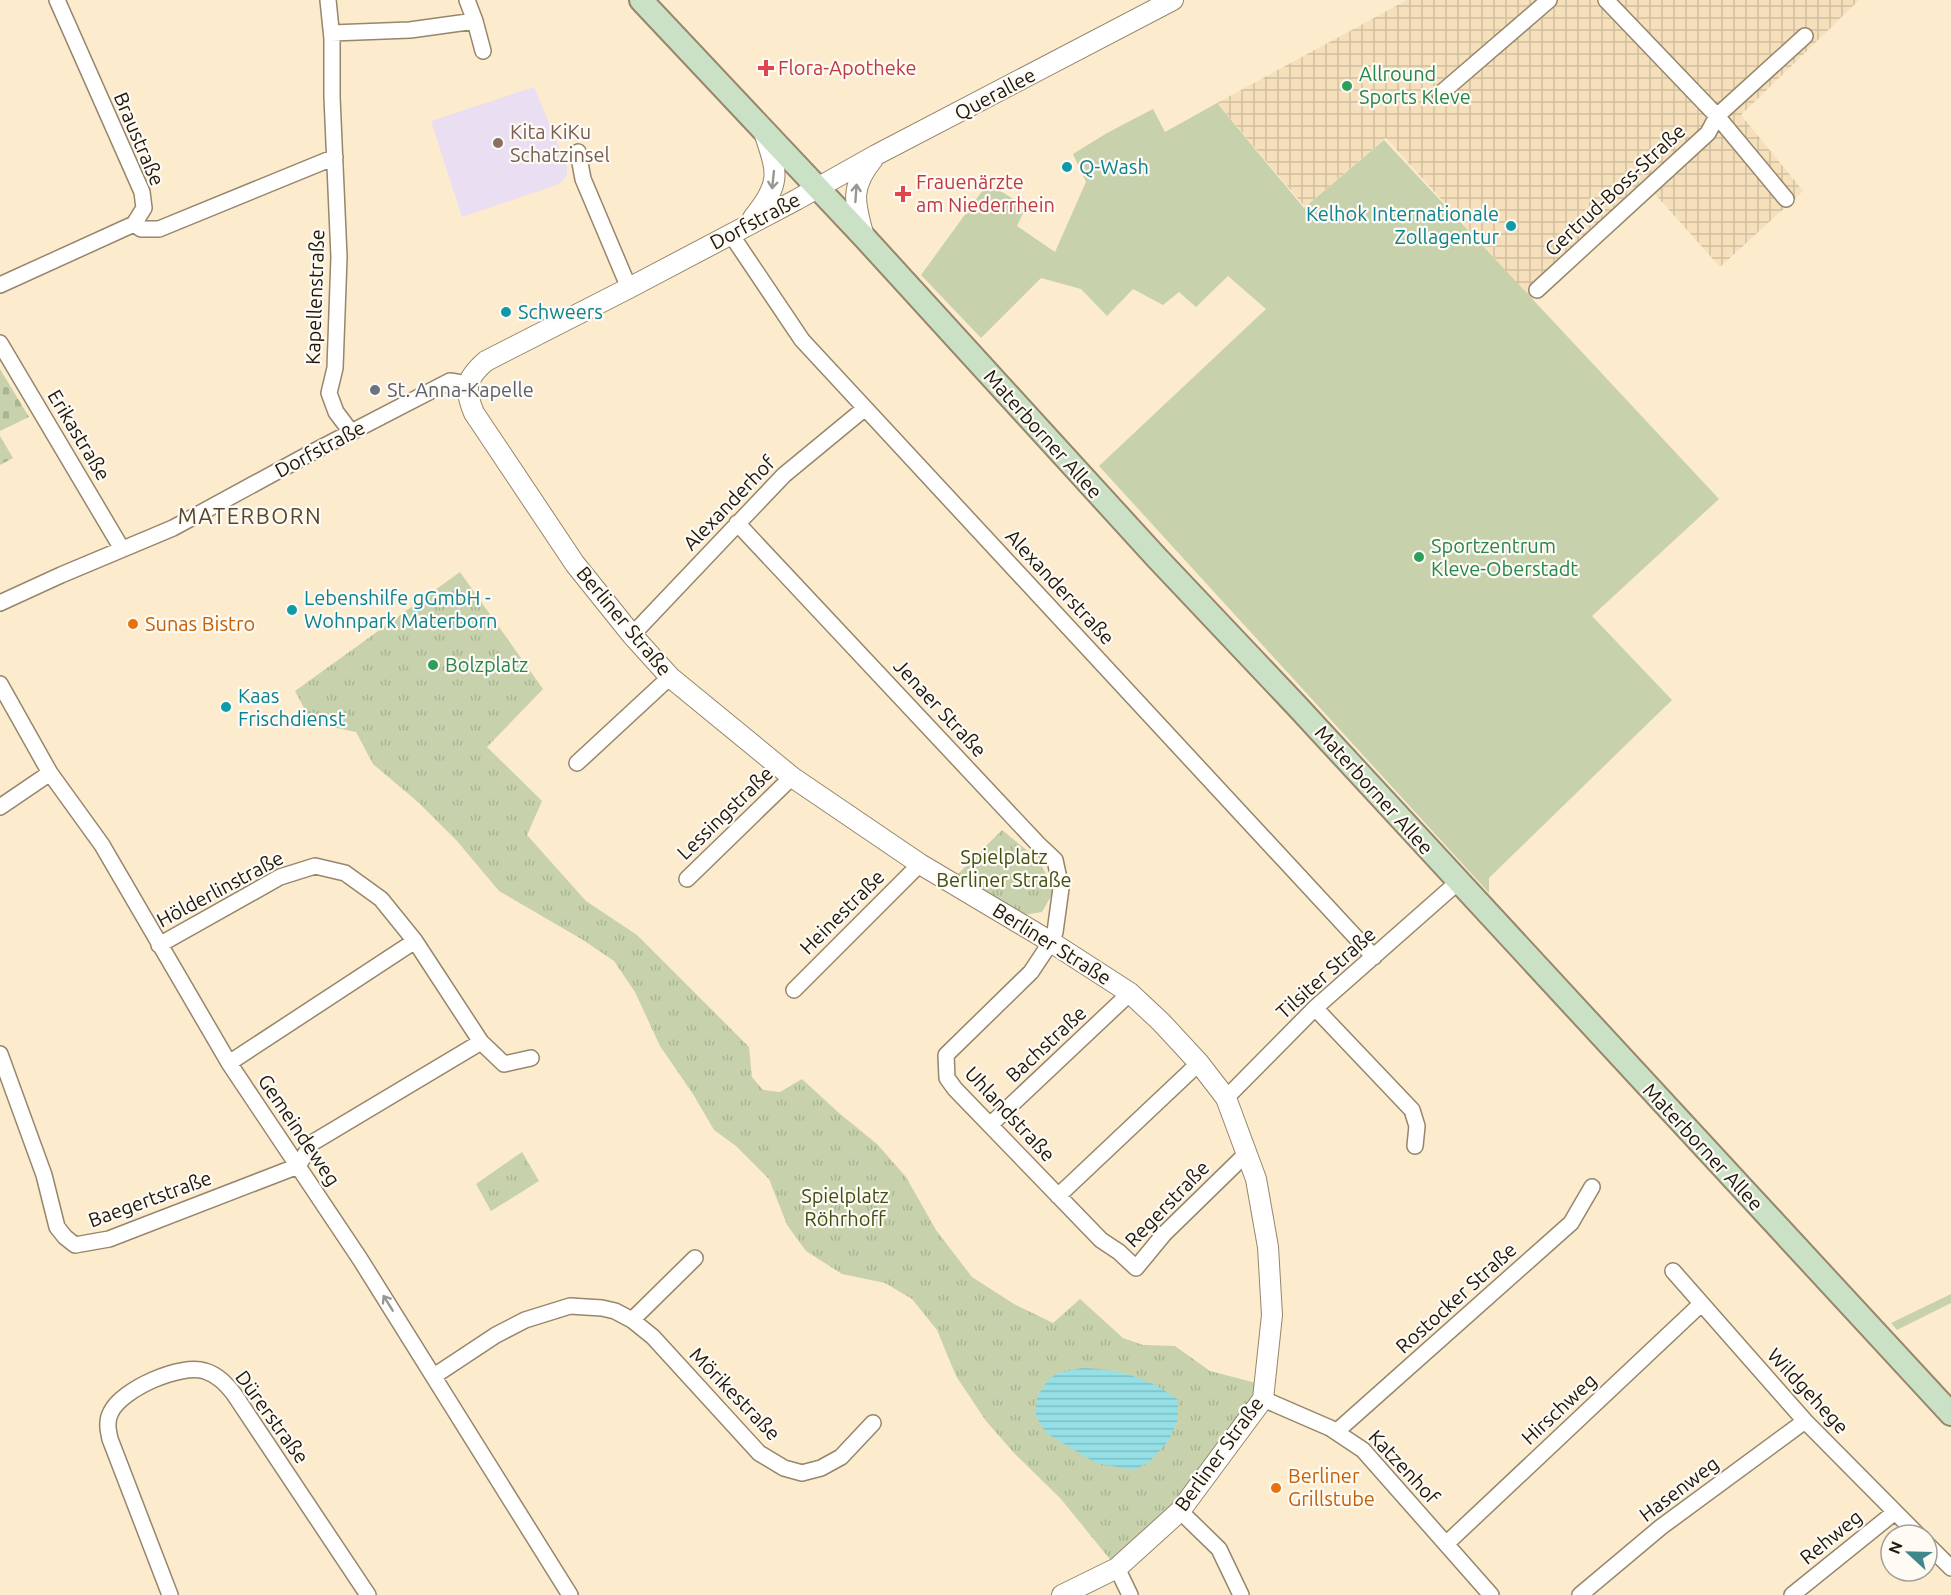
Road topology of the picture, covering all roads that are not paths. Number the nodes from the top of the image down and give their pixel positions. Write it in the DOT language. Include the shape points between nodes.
graph roads {
  1 [pos="57,0"];
  2 [pos="328,0"];
  3 [pos="467,0"];
  4 [pos="641,0"];
  5 [pos="1549,0"];
  6 [pos="1606,0"];
  7 [pos="1165,2"];
  8 [pos="475,21"];
  9 [pos="332,33"];
  10 [pos="1805,36"];
  11 [pos="483,51"];
  12 [pos="1440,94"];
  13 [pos="1717,116"];
  14 [pos="764,129"];
  15 [pos="578,152"];
  16 [pos="876,155"];
  17 [pos="335,157"];
  18 [pos="817,187"];
  19 [pos="1786,199"];
  20 [pos="134,224"];
  21 [pos="739,229"];
  22 [pos="864,237"];
  23 [pos="0,285"];
  24 [pos="629,288"];
  25 [pos="1537,290"];
  26 [pos="0,343"];
  27 [pos="468,384"];
  28 [pos="864,409"];
  29 [pos="351,432"];
  30 [pos="737,523"];
  31 [pos="122,549"];
  32 [pos="0,603"];
  33 [pos="632,635"];
  34 [pos="670,677"];
  35 [pos="0,684"];
  36 [pos="577,763"];
  37 [pos="50,773"];
  38 [pos="792,777"];
  39 [pos="0,807"];
  40 [pos="920,864"];
  41 [pos="687,879"];
  42 [pos="1458,882"];
  43 [pos="415,941"];
  44 [pos="1051,942"];
  45 [pos="159,945"];
  46 [pos="1374,957"];
  47 [pos="794,990"];
  48 [pos="1130,993"];
  49 [pos="1315,1008"];
  50 [pos="481,1042"];
  51 [pos="0,1054"];
  52 [pos="531,1058"];
  53 [pos="229,1063"];
  54 [pos="1199,1063"];
  55 [pos="1226,1098"];
  56 [pos="990,1125"];
  57 [pos="1415,1146"];
  58 [pos="1247,1153"];
  59 [pos="298,1166"];
  60 [pos="1592,1187"];
  61 [pos="1058,1196"];
  62 [pos="1119,1252"];
  63 [pos="695,1258"];
  64 [pos="1672,1271"];
  65 [pos="1701,1304"];
  66 [pos="632,1320"];
  67 [pos="434,1376"];
  68 [pos="1263,1399"];
  69 [pos="1951,1414"];
  70 [pos="1805,1421"];
  71 [pos="873,1423"];
  72 [pos="1336,1432"];
  73 [pos="1180,1511"];
  74 [pos="1895,1512"];
  75 [pos="1906,1523"];
  76 [pos="1446,1544"];
  77 [pos="1939,1556"];
  78 [pos="1117,1568"];
  79 [pos="1951,1568"];
  80 [pos="170,1595"];
  81 [pos="368,1595"];
  82 [pos="570,1595"];
  83 [pos="1062,1595"];
  84 [pos="1130,1595"];
  85 [pos="1241,1595"];
  86 [pos="1491,1595"];
  87 [pos="1580,1595"];
  88 [pos="1792,1595"];
  1 -- 20 [label="street, Braustraße" via="142,192 144,208"];
  2 -- 9 [label="street, Kapellenstraße"];
  3 -- 8 [label="street"];
  4 -- 14 [label="main road, Materborner Allee"];
  5 -- 12 [label="street"];
  6 -- 13 [label="street"];
  7 -- 16 [label="street, Querallee"];
  8 -- 9 [label="street" via="410,30"];
  8 -- 11 [label="street"];
  9 -- 17 [label="street, Kapellenstraße"];
  10 -- 13 [label="street, Gertrud-Boss-Straße"];
  13 -- 19 [label="street"];
  13 -- 25 [label="street, Gertrud-Boss-Straße" via="1708,133"];
  14 -- 18 [label="main road, Materborner Allee"];
  14 -- 21 [label="street, one-way" via="774,162 774,183 770,197"];
  15 -- 24 [label="street" via="583,180"];
  16 -- 18 [label="street, Querallee"];
  22 -- 16 [label="street, one-way" via="855,200 856,186 862,171"];
  17 -- 20 [label="street" via="159,229 141,229"];
  17 -- 29 [label="street, Kapellenstraße" via="338,304 335,368 329,393"];
  18 -- 21 [label="street, Dorfstraße"];
  18 -- 22 [label="main road, Materborner Allee"];
  20 -- 23 [label="street"];
  21 -- 24 [label="street, Dorfstraße"];
  21 -- 28 [label="street, Alexanderstraße" via="802,340"];
  22 -- 42 [label="main road, Materborner Allee"];
  24 -- 27 [label="street, Dorfstraße" via="486,362"];
  26 -- 31 [label="street, Erikastraße"];
  27 -- 29 [label="street, Dorfstraße" via="450,381"];
  27 -- 33 [label="street, Berliner Straße" via="467,397 474,413 575,564"];
  28 -- 30 [label="street, Alexanderhof" via="784,475"];
  28 -- 46 [label="street, Alexanderstraße"];
  29 -- 31 [label="street, Dorfstraße" via="173,528"];
  30 -- 33 [label="street, Alexanderhof"];
  30 -- 44 [label="street, Jenaer Straße" via="1054,860 1061,890"];
  31 -- 32 [label="street, Dorfstraße"];
  33 -- 34 [label="street, Berliner Straße"];
  34 -- 36 [label="street"];
  34 -- 38 [label="street, Berliner Straße"];
  35 -- 37 [label="street, Gemeindeweg"];
  37 -- 39 [label="street"];
  37 -- 45 [label="street, Gemeindeweg" via="102,845"];
  38 -- 40 [label="street, Berliner Straße"];
  38 -- 41 [label="street, Lessingstraße"];
  40 -- 44 [label="street, Berliner Straße"];
  40 -- 47 [label="street, Heinestraße"];
  42 -- 46 [label="street, Tilsiter Straße"];
  42 -- 69 [label="main road, Materborner Allee"];
  43 -- 45 [label="street, Hölderlinstraße" via="381,899 345,873 315,866 280,877"];
  43 -- 50 [label="street, Hölderlinstraße"];
  43 -- 53 [label="street"];
  44 -- 48 [label="street, Berliner Straße"];
  44 -- 56 [label="street, Uhlandstraße" via="1031,972 946,1055 947,1078"];
  45 -- 53 [label="street, Gemeindeweg"];
  46 -- 49 [label="street, Tilsiter Straße"];
  48 -- 54 [label="street, Berliner Straße"];
  48 -- 56 [label="street, Bachstraße"];
  49 -- 55 [label="street, Tilsiter Straße"];
  49 -- 57 [label="street" via="1412,1110 1417,1126"];
  50 -- 52 [label="street, Hölderlinstraße" via="504,1064"];
  50 -- 59 [label="street" via="312,1143"];
  51 -- 59 [label="street, Baegertstraße" via="44,1175 57,1227 75,1245 109,1239"];
  53 -- 59 [label="street, Gemeindeweg"];
  54 -- 55 [label="street, Berliner Straße"];
  54 -- 61 [label="street"];
  55 -- 58 [label="street, Berliner Straße"];
  56 -- 61 [label="street, Uhlandstraße"];
  58 -- 62 [label="street, Regerstraße" via="1164,1234 1136,1268"];
  58 -- 68 [label="street, Berliner Straße" via="1256,1179 1268,1247 1272,1316"];
  67 -- 59 [label="street, Gemeindeweg, one-way"];
  60 -- 72 [label="street, Rostocker Straße" via="1571,1223"];
  61 -- 62 [label="street, Uhlandstraße" via="1101,1240"];
  63 -- 66 [label="street"];
  64 -- 65 [label="street, Wildgehege"];
  65 -- 70 [label="street, Wildgehege"];
  65 -- 76 [label="street, Hirschweg"];
  66 -- 67 [label="street, Mörikestraße" via="602,1308 570,1306 551,1311 496,1335"];
  66 -- 71 [label="street, Mörikestraße" via="653,1337 759,1453 784,1468 802,1473 821,1468 841,1457"];
  67 -- 82 [label="street, Gemeindeweg"];
  68 -- 72 [label="street, Katzenhof"];
  68 -- 73 [label="street, Berliner Straße"];
  70 -- 74 [label="street, Wildgehege"];
  70 -- 87 [label="street, Hasenweg" via="1661,1527"];
  72 -- 76 [label="street, Katzenhof" via="1363,1450"];
  73 -- 78 [label="street, Berliner Straße"];
  73 -- 85 [label="street" via="1219,1549"];
  74 -- 75 [label="street, Wildgehege"];
  74 -- 88 [label="street, Rehweg"];
  76 -- 86 [label="street, Katzenhof"];
  77 -- 79 [label="street"];
  78 -- 83 [label="street, Berliner Straße"];
  78 -- 84 [label="street"];
  80 -- 81 [label="street, Dürerstraße" via="107,1425 110,1412 123,1396 144,1384 192,1369 216,1376 234,1394"];
}
